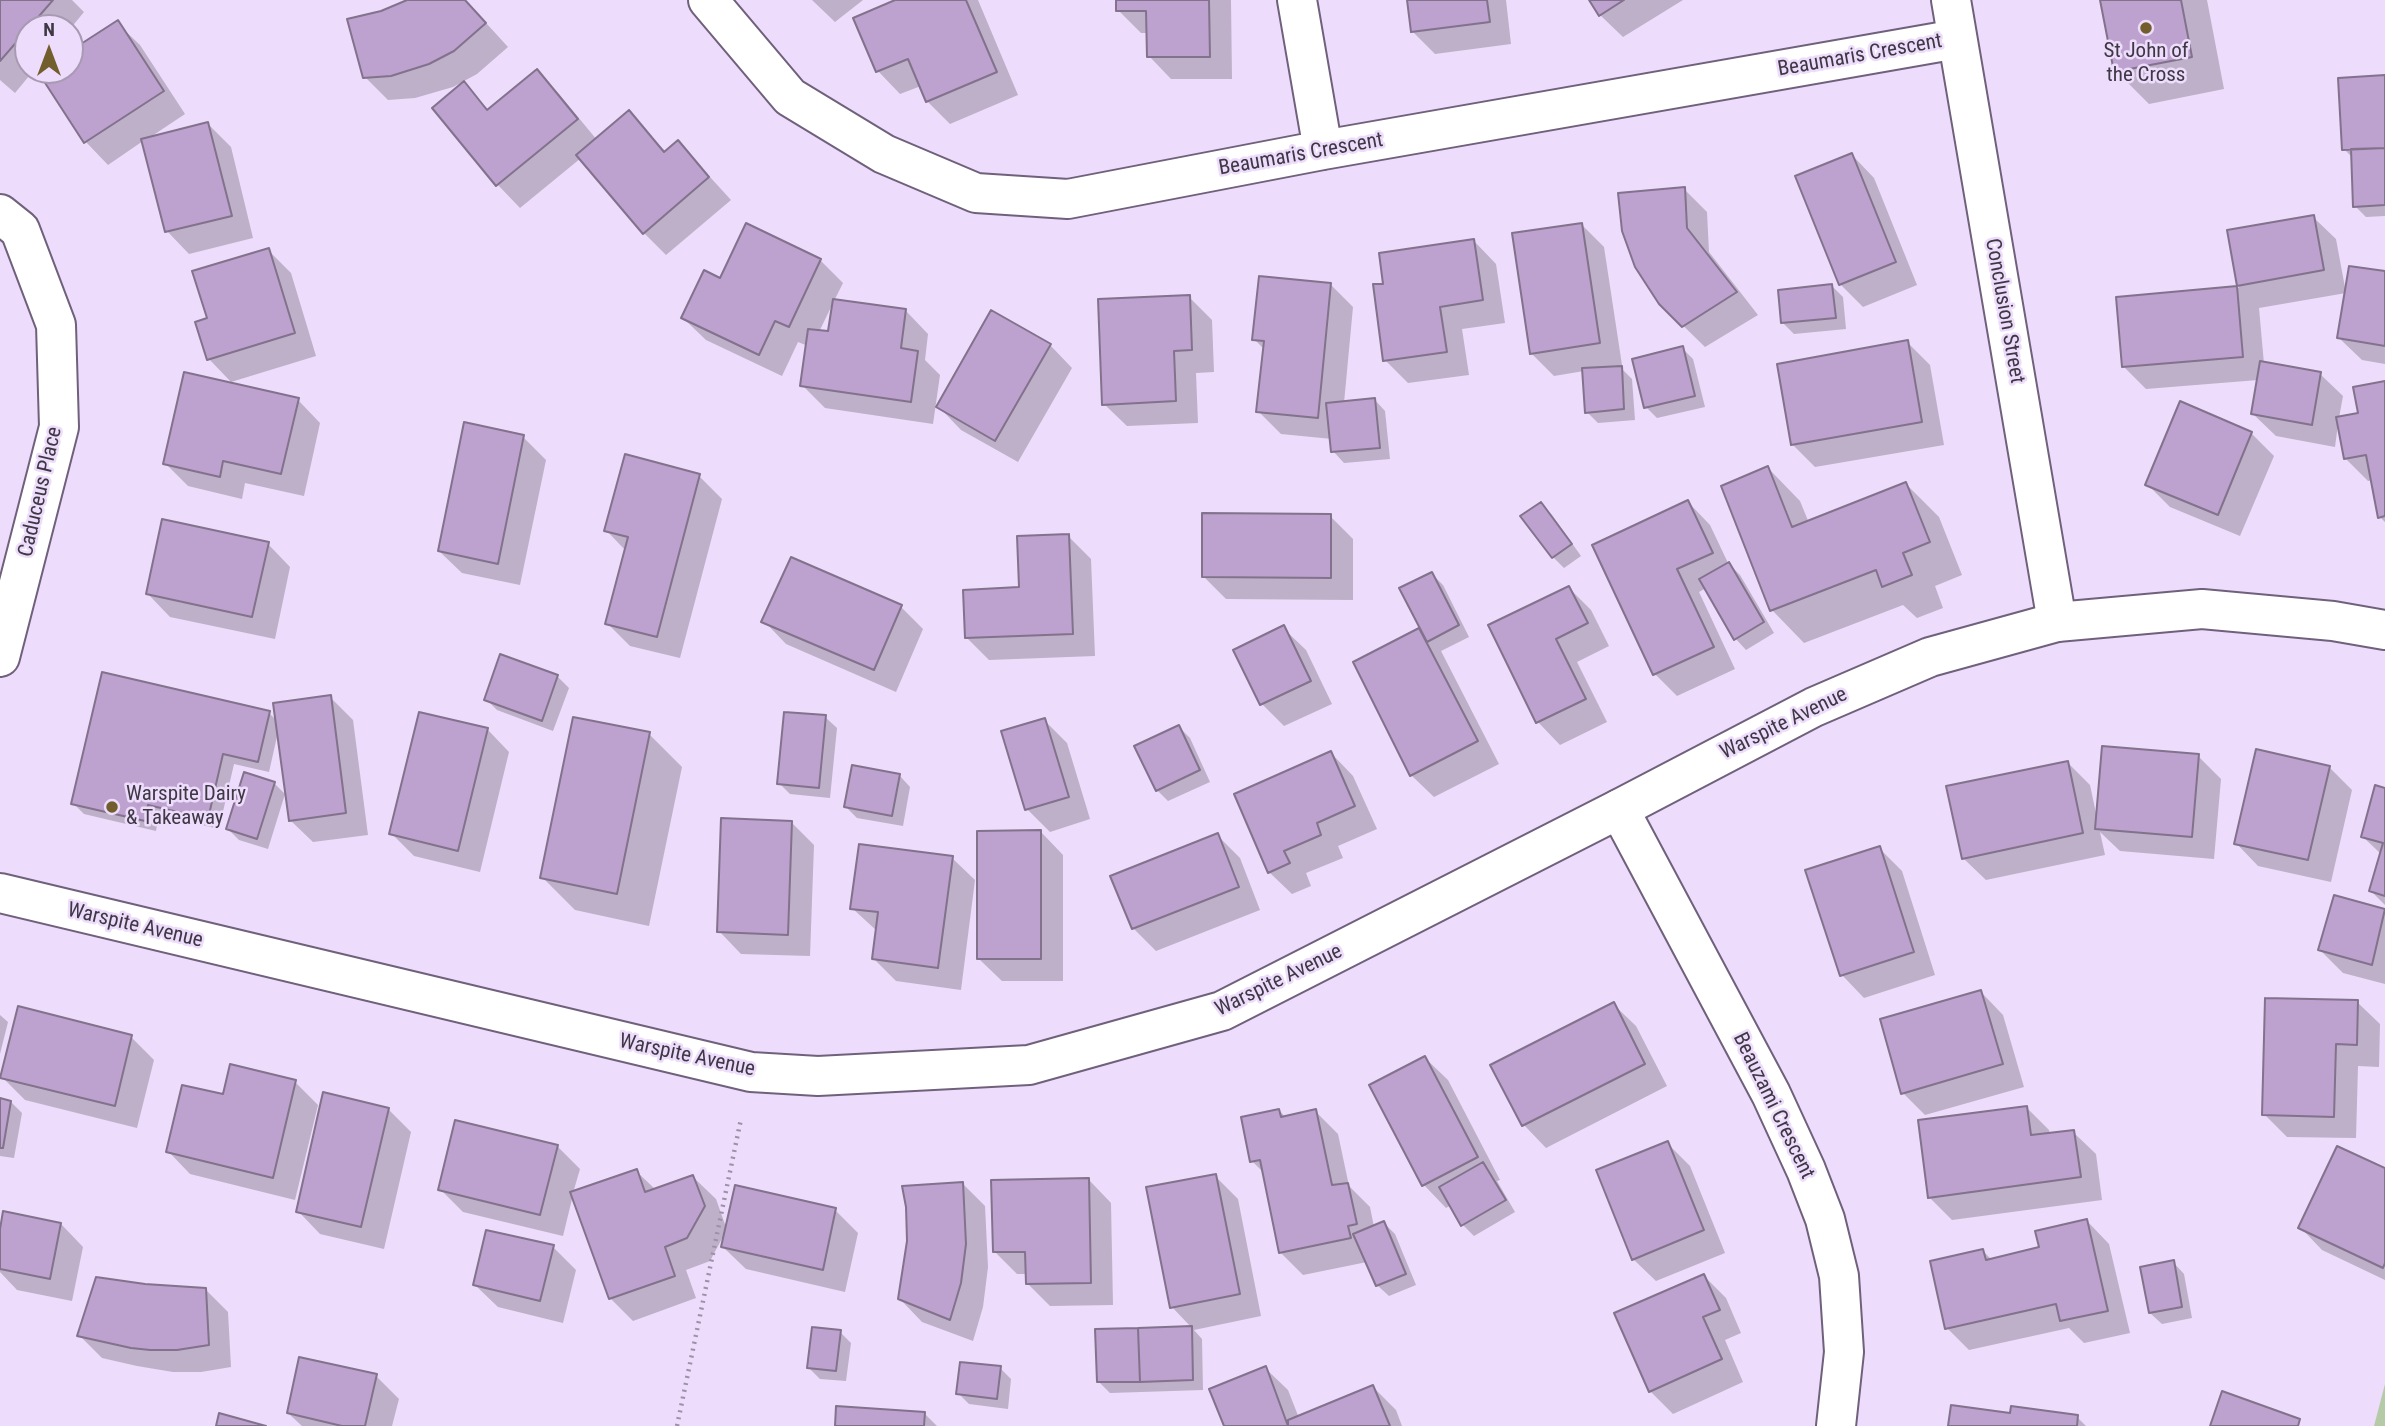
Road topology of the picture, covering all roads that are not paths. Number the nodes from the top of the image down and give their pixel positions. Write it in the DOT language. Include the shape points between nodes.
graph roads {
  1 [pos="708,0"];
  2 [pos="1297,0"];
  3 [pos="1951,0"];
  4 [pos="1957,39"];
  5 [pos="1322,150"];
  6 [pos="0,214"];
  7 [pos="2057,622"];
  8 [pos="2385,630"];
  9 [pos="0,657"];
  10 [pos="1619,809"];
  11 [pos="0,894"];
  12 [pos="1836,1426"];
  1 -- 5 [label="street, Beaumaris Crescent" via="790,97 884,154 976,192 1068,199"];
  2 -- 5 [label="street"];
  3 -- 4 [label="street, Conclusion Street"];
  4 -- 5 [label="street, Beaumaris Crescent"];
  4 -- 7 [label="street, Conclusion Street"];
  6 -- 9 [label="street, Caduceus Place" via="20,230 56,325 60,427"];
  7 -- 8 [label="street, Warspite Avenue" via="2202,609"];
  7 -- 10 [label="street, Warspite Avenue" via="1930,657 1814,707"];
  10 -- 11 [label="street, Warspite Avenue" via="1222,1011 1029,1065 818,1076 751,1072"];
  10 -- 12 [label="street, Beauzami Crescent" via="1771,1094 1825,1219 1839,1276 1844,1352"];
}
